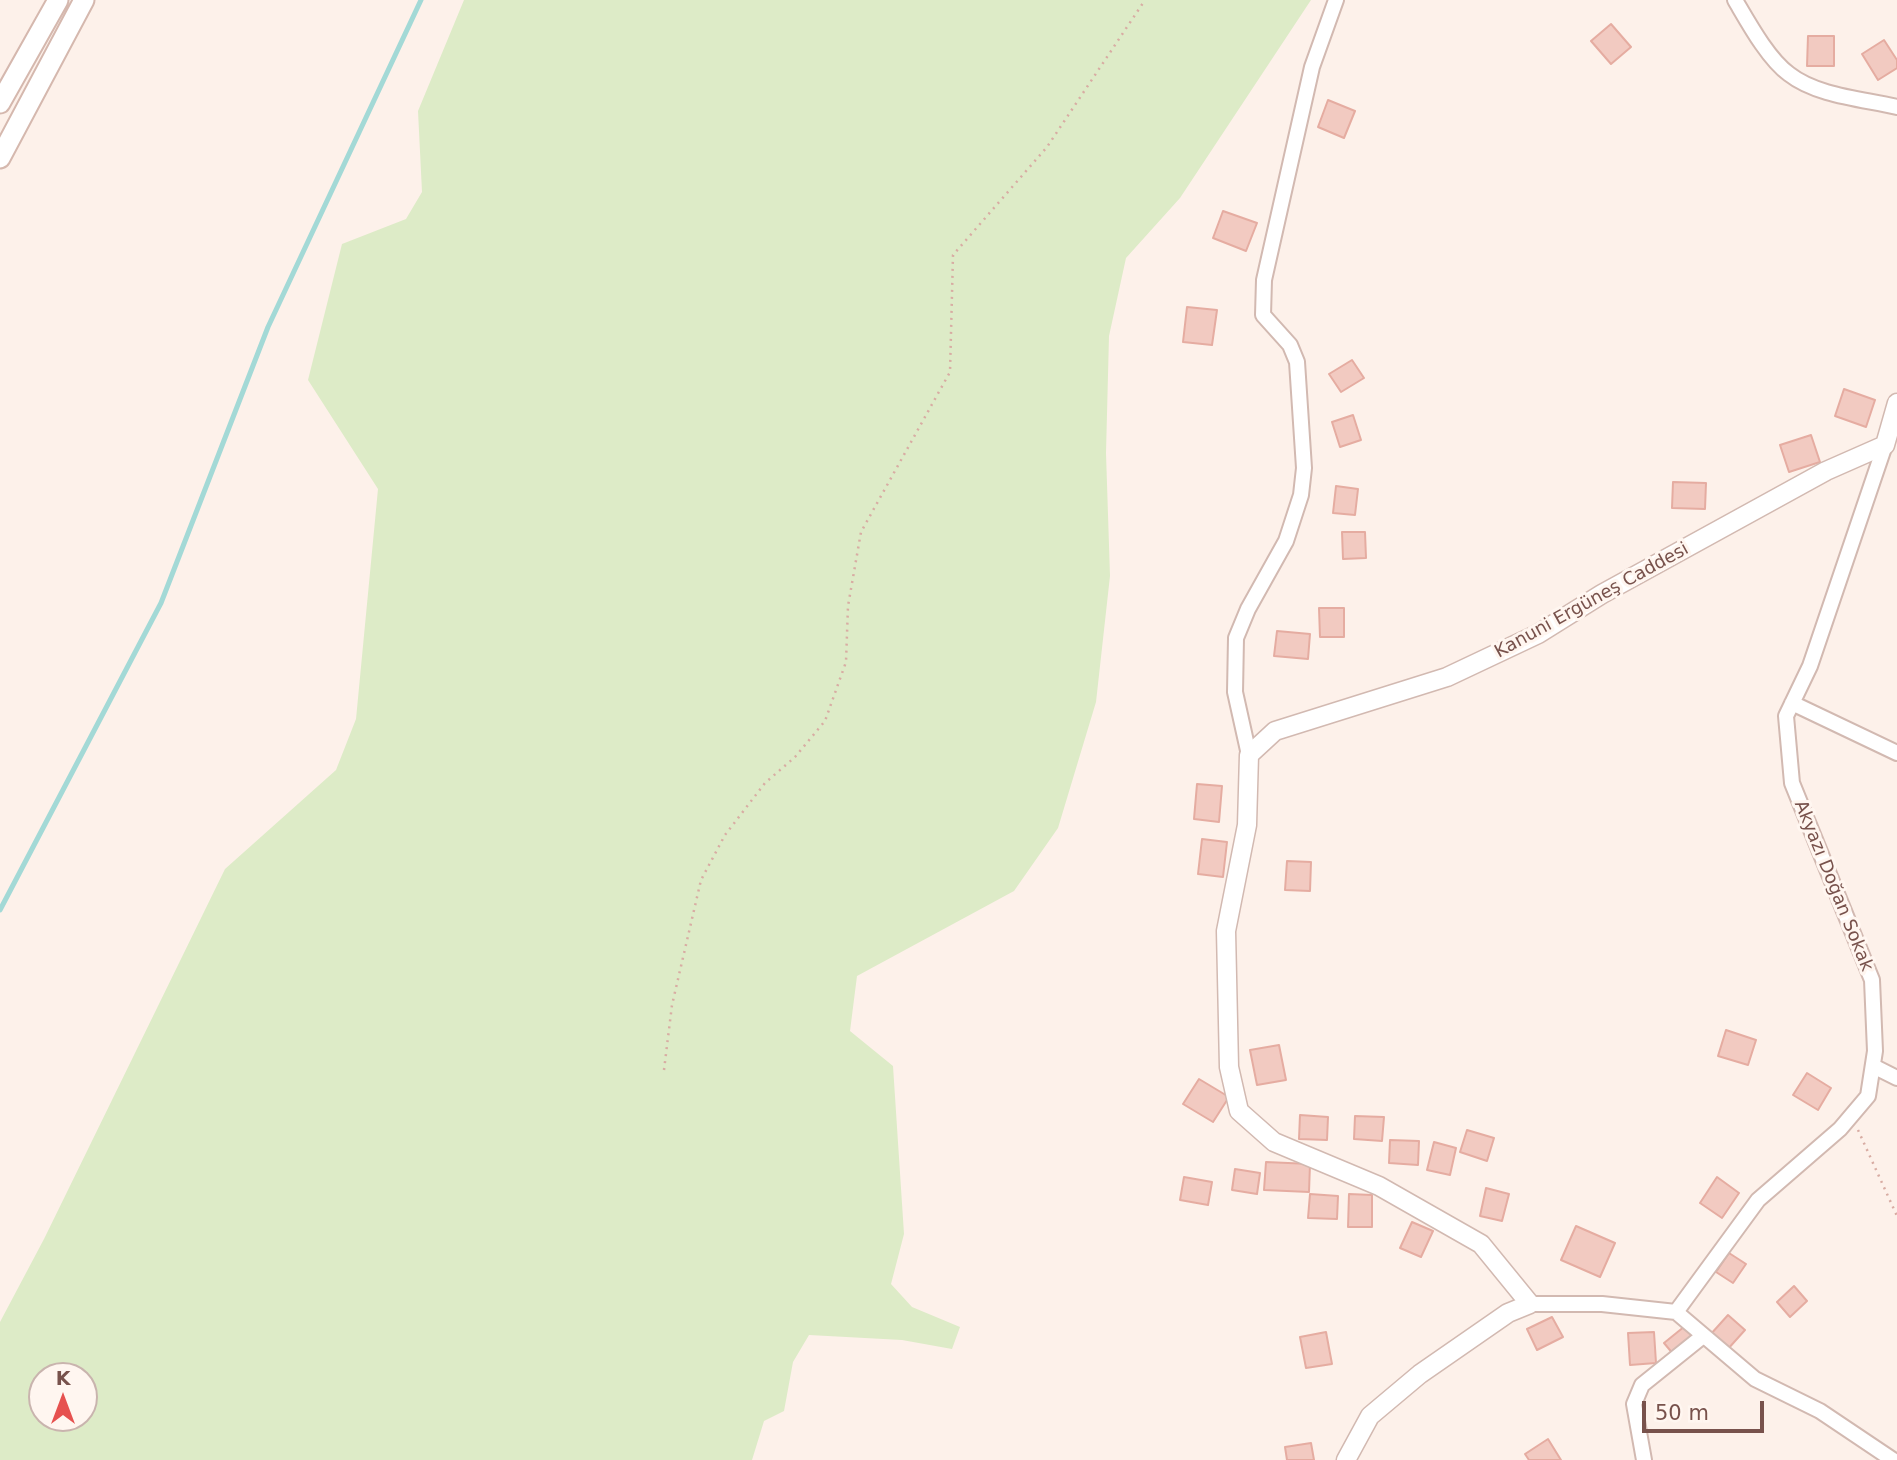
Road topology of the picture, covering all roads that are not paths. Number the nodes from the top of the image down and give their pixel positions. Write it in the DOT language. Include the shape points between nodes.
graph roads {
  1 [pos="58,0"];
  2 [pos="84,0"];
  3 [pos="1336,0"];
  4 [pos="1735,0"];
  5 [pos="0,103"];
  6 [pos="1897,107"];
  7 [pos="0,158"];
  8 [pos="1897,403"];
  9 [pos="1885,445"];
  10 [pos="1792,703"];
  11 [pos="1897,752"];
  12 [pos="1249,755"];
  13 [pos="1873,1066"];
  14 [pos="1897,1078"];
  15 [pos="1530,1304"];
  16 [pos="1676,1312"];
  17 [pos="1703,1336"];
  18 [pos="1346,1460"];
  19 [pos="1644,1460"];
  20 [pos="1893,1460"];
  1 -- 5 [label="main road"];
  2 -- 7 [label="main road"];
  3 -- 12 [label="street" via="1312,67 1264,280 1263,315 1290,345 1297,362 1304,468 1301,495 1286,541 1236,638 1236,692"];
  4 -- 6 [label="street" via="1788,74 1820,90"];
  8 -- 9 [label="street"];
  9 -- 10 [label="street, Akyazı Doğan Sokak" via="1810,666"];
  9 -- 12 [label="street, Kanuni Ergüneş Caddesi" via="1826,471 1538,634 1447,677 1275,731"];
  10 -- 11 [label="street"];
  10 -- 13 [label="street, Akyazı Doğan Sokak" via="1786,716 1792,783 1871,980"];
  12 -- 15 [label="street" via="1247,825 1226,931 1229,1067 1239,1111 1274,1142 1379,1186 1481,1244"];
  13 -- 14 [label="street"];
  13 -- 16 [label="street, Akyazı Doğan Sokak" via="1868,1096 1759,1200"];
  15 -- 16 [label="street" via="1602,1304"];
  15 -- 18 [label="street" via="1508,1313 1420,1374 1370,1416"];
  16 -- 17 [label="street"];
  17 -- 19 [label="street" via="1642,1385 1634,1404"];
  17 -- 20 [label="street" via="1755,1379 1820,1411"];
}
